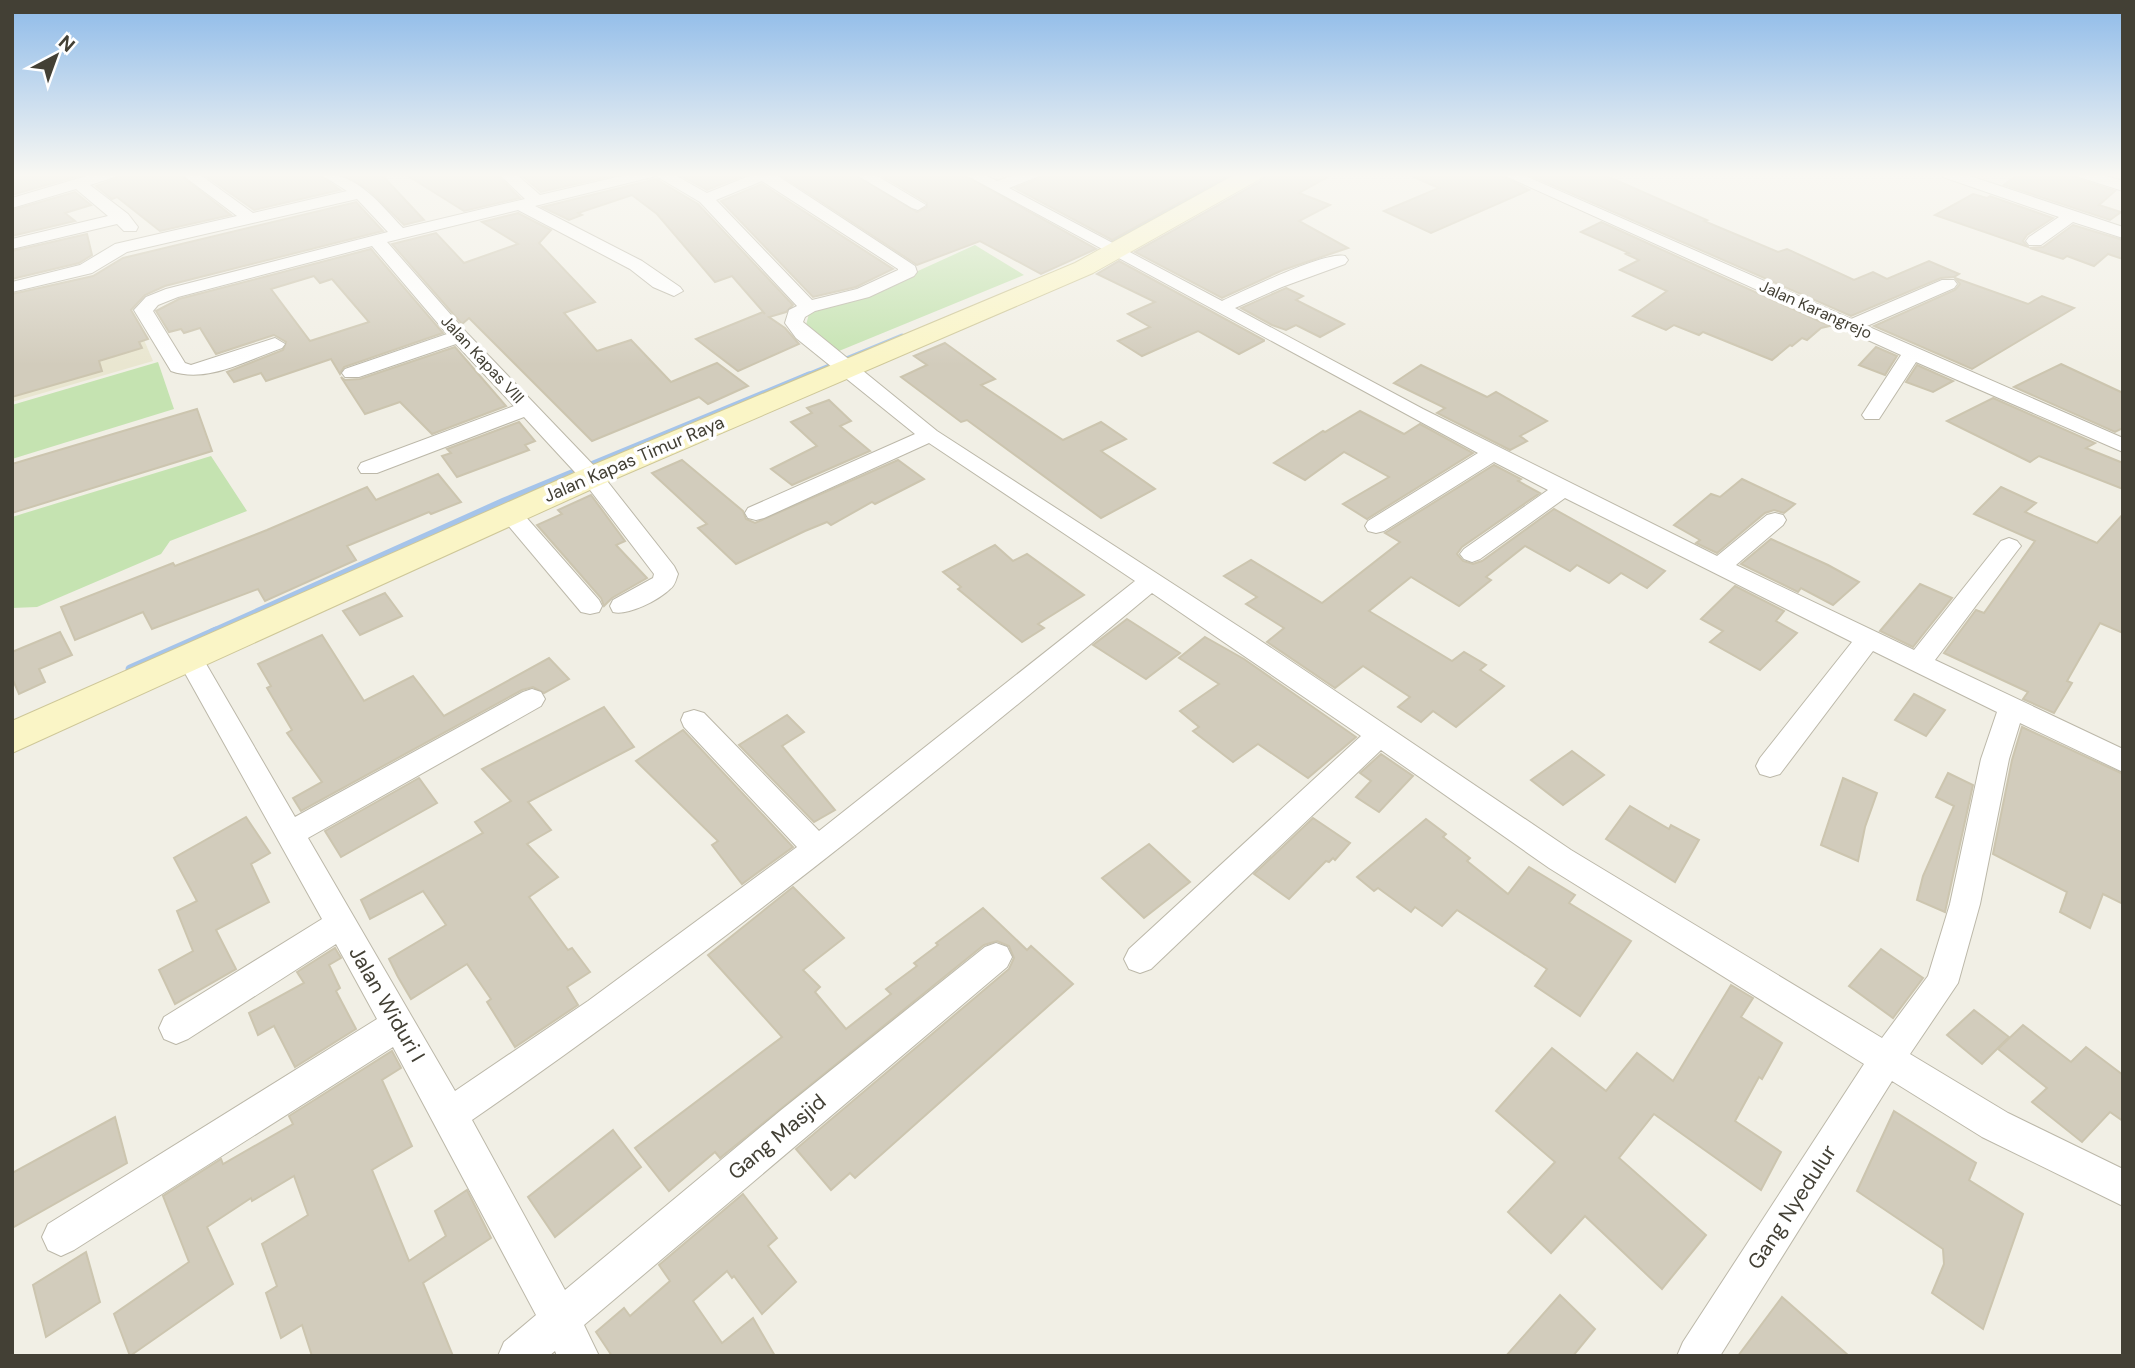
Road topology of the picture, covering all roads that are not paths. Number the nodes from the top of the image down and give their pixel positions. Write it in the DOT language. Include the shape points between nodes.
graph roads {
  1 [pos="38,238"];
  2 [pos="140,238"];
  3 [pos="162,238"];
  4 [pos="384,238"];
  5 [pos="589,238"];
  6 [pos="743,238"];
  7 [pos="862,238"];
  8 [pos="1090,238"];
  9 [pos="1129,238"];
  10 [pos="1654,238"];
  11 [pos="2040,238"];
  12 [pos="376,240"];
  13 [pos="2035,241"];
  14 [pos="144,242"];
  15 [pos="12,244"];
  16 [pos="1109,248"];
  17 [pos="1339,260"];
  18 [pos="1948,284"];
  19 [pos="12,287"];
  20 [pos="674,291"];
  21 [pos="808,307"];
  22 [pos="1221,308"];
  23 [pos="1852,325"];
  24 [pos="459,336"];
  25 [pos="275,344"];
  26 [pos="1912,353"];
  27 [pos="842,363"];
  28 [pos="352,373"];
  29 [pos="528,408"];
  30 [pos="1872,415"];
  31 [pos="930,435"];
  32 [pos="2123,446"];
  33 [pos="1493,453"];
  34 [pos="369,468"];
  35 [pos="586,471"];
  36 [pos="1563,489"];
  37 [pos="510,513"];
  38 [pos="756,513"];
  39 [pos="1775,520"];
  40 [pos="1376,526"];
  41 [pos="2009,545"];
  42 [pos="1472,554"];
  43 [pos="1720,567"];
  44 [pos="1150,582"];
  45 [pos="590,606"];
  46 [pos="622,606"];
  47 [pos="1869,638"];
  48 [pos="189,657"];
  49 [pos="1919,662"];
  50 [pos="532,699"];
  51 [pos="2012,706"];
  52 [pos="694,720"];
  53 [pos="1380,735"];
  54 [pos="12,737"];
  55 [pos="2123,761"];
  56 [pos="1770,766"];
  57 [pos="291,833"];
  58 [pos="817,849"];
  59 [pos="341,924"];
  60 [pos="996,957"];
  61 [pos="1140,959"];
  62 [pos="399,1024"];
  63 [pos="176,1028"];
  64 [pos="1887,1059"];
  65 [pos="450,1115"];
  66 [pos="2123,1188"];
  67 [pos="61,1237"];
  68 [pos="560,1320"];
  69 [pos="518,1356"];
  70 [pos="579,1356"];
  71 [pos="1697,1356"];
  1 -- 15 [label="street"];
  2 -- 14 [label="street"];
  3 -- 14 [label="street"];
  4 -- 12 [label="street"];
  5 -- 20 [label="street"];
  6 -- 21 [label="street"];
  7 -- 21 [label="street" via="906,266 908,272 863,293"];
  8 -- 16 [label="street"];
  9 -- 16 [label="street, Jalan Kapas Timur Raya"];
  10 -- 23 [label="street, Jalan Karangrejo"];
  11 -- 13 [label="street"];
  12 -- 24 [label="street, Jalan Kapas VIII"];
  12 -- 25 [label="street" via="172,293 143,310 178,367 189,371"];
  14 -- 19 [label="street" via="111,252 86,269"];
  16 -- 22 [label="street"];
  16 -- 27 [label="street, Jalan Kapas Timur Raya" via="1084,268"];
  17 -- 22 [label="street"];
  18 -- 23 [label="street"];
  21 -- 27 [label="street" via="796,314 794,323"];
  22 -- 33 [label="street"];
  23 -- 26 [label="street, Jalan Karangrejo"];
  24 -- 28 [label="street"];
  24 -- 29 [label="street, Jalan Kapas VIII"];
  26 -- 30 [label="street"];
  26 -- 32 [label="street, Jalan Karangrejo"];
  27 -- 31 [label="street"];
  27 -- 35 [label="street, Jalan Kapas Timur Raya"];
  29 -- 34 [label="street"];
  29 -- 35 [label="street, Jalan Kapas VIII"];
  31 -- 38 [label="street"];
  31 -- 44 [label="street"];
  33 -- 36 [label="street"];
  33 -- 40 [label="street"];
  35 -- 37 [label="street, Jalan Kapas Timur Raya"];
  35 -- 46 [label="street, Jalan Kapas VIII" via="666,574 663,583"];
  36 -- 42 [label="street"];
  36 -- 43 [label="street"];
  37 -- 45 [label="street"];
  37 -- 48 [label="street, Jalan Kapas Timur Raya"];
  39 -- 43 [label="street"];
  41 -- 49 [label="street"];
  43 -- 47 [label="street"];
  44 -- 53 [label="street"];
  44 -- 58 [label="street" via="999,708"];
  47 -- 49 [label="street"];
  47 -- 56 [label="street"];
  48 -- 54 [label="street, Jalan Kapas Timur Raya"];
  48 -- 57 [label="street, Jalan Widuri I"];
  49 -- 51 [label="street"];
  50 -- 57 [label="street"];
  51 -- 55 [label="street"];
  51 -- 64 [label="street, Gang Nyedulur" via="1942,983"];
  52 -- 58 [label="street"];
  53 -- 61 [label="street"];
  53 -- 64 [label="street" via="1560,859"];
  57 -- 59 [label="street, Jalan Widuri I"];
  58 -- 65 [label="street" via="619,999"];
  59 -- 62 [label="street, Jalan Widuri I"];
  59 -- 63 [label="street"];
  60 -- 68 [label="street, Gang Masjid"];
  62 -- 65 [label="street, Jalan Widuri I"];
  62 -- 67 [label="street"];
  64 -- 66 [label="street" via="1995,1125"];
  64 -- 71 [label="street, Gang Nyedulur"];
  65 -- 68 [label="street, Jalan Widuri I"];
  68 -- 69 [label="street, Gang Masjid"];
  68 -- 70 [label="street, Jalan Widuri I"];
}
